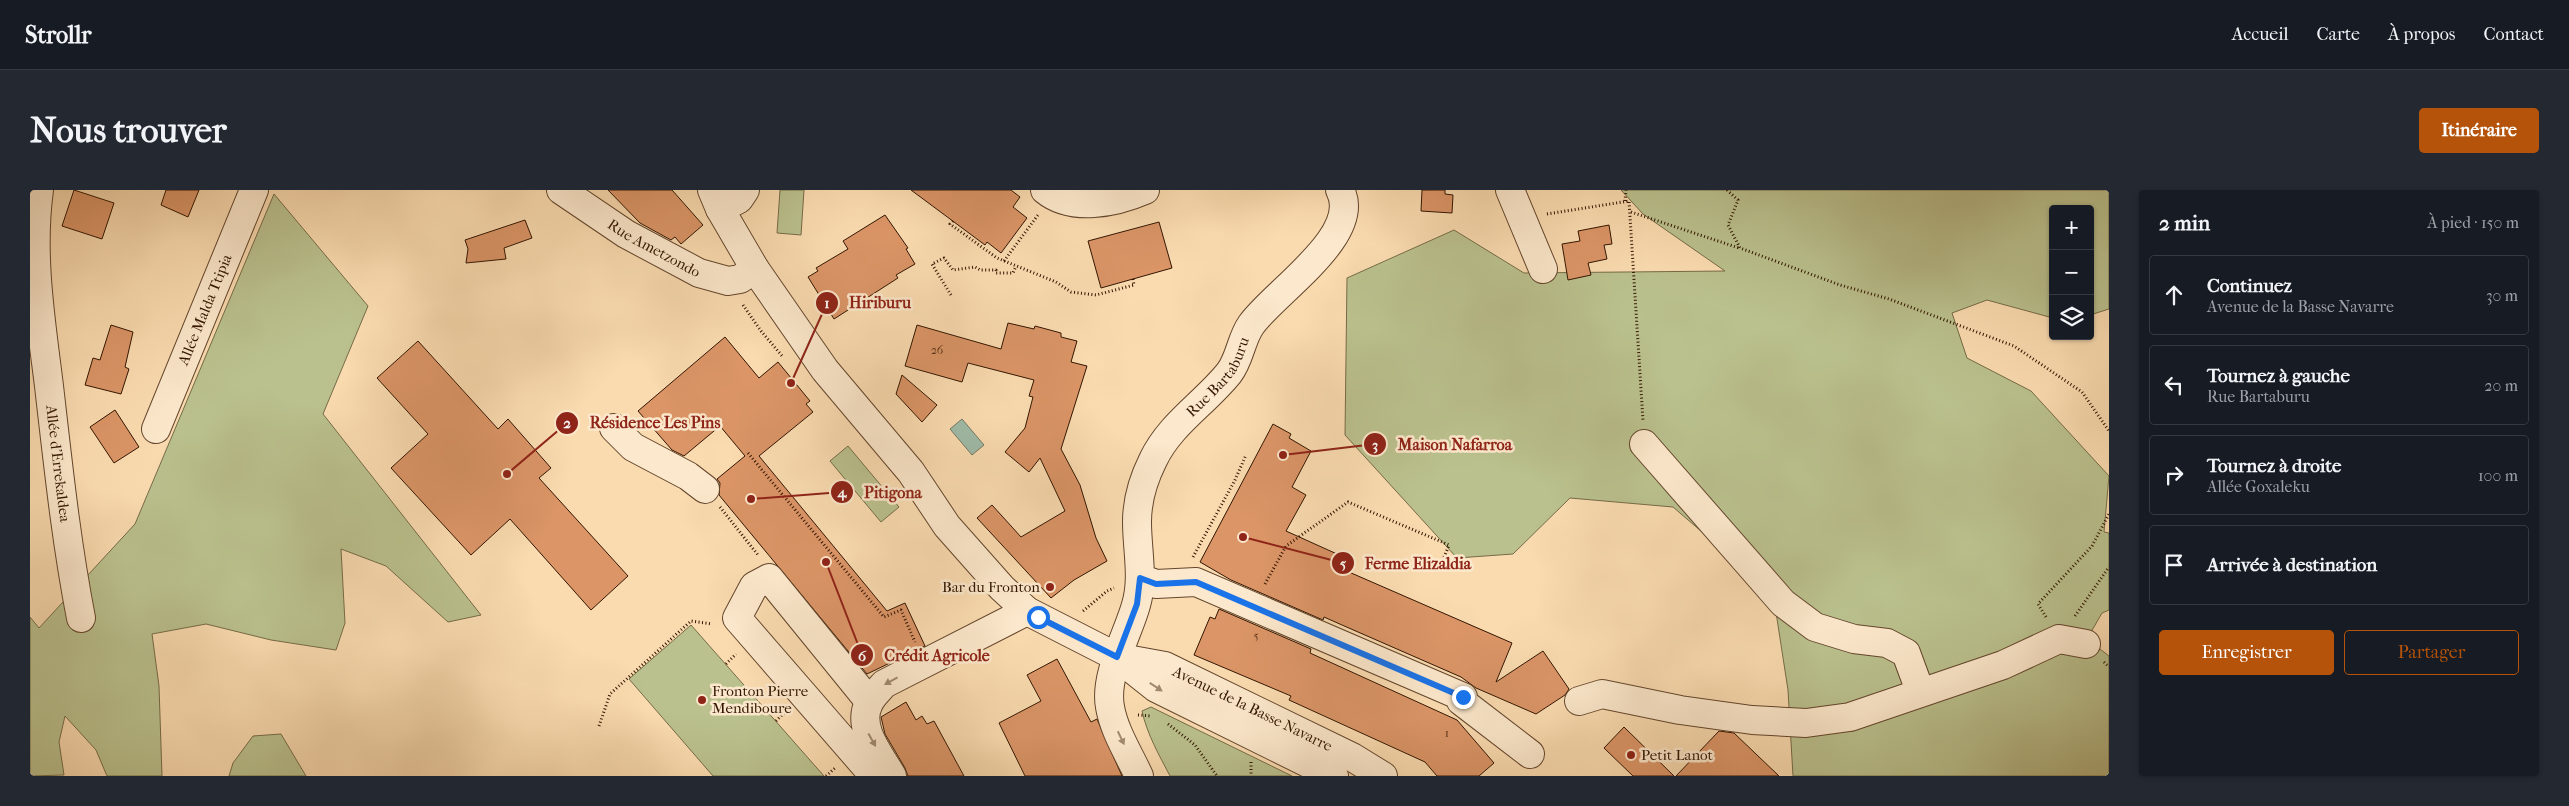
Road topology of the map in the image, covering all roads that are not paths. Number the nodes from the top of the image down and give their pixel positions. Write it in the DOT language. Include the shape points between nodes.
graph roads {
  1 [pos="39,190"];
  2 [pos="254,190"];
  3 [pos="561,190"];
  4 [pos="745,190"];
  5 [pos="1145,190"];
  6 [pos="1510,190"];
  7 [pos="1344,191"];
  8 [pos="1044,198"];
  9 [pos="716,200"];
  10 [pos="754,269"];
  11 [pos="1543,269"];
  12 [pos="614,428"];
  13 [pos="156,429"];
  14 [pos="1644,444"];
  15 [pos="705,488"];
  16 [pos="1140,578"];
  17 [pos="1028,611"];
  18 [pos="81,618"];
  19 [pos="2086,644"];
  20 [pos="1117,657"];
  21 [pos="1920,692"];
  22 [pos="869,701"];
  23 [pos="1580,701"];
  24 [pos="1530,754"];
  25 [pos="886,776"];
  26 [pos="892,776"];
  27 [pos="1139,776"];
  28 [pos="1334,776"];
  29 [pos="1383,776"];
  1 -- 18 [label="street, Allée d'Errekaldea" via="35,270 69,557"];
  2 -- 13 [label="street, Allée Malda Ttipia"];
  3 -- 10 [label="street, Rue Ametzondo" via="626,234 699,272 728,281 740,279"];
  4 -- 9 [label="street" via="739,199"];
  5 -- 8 [label="street" via="1095,204 1053,196"];
  6 -- 11 [label="street"];
  7 -- 16 [label="street, Rue Bartaburu" via="1344,214 1319,256 1250,325 1231,370 1171,430 1153,460 1141,490 1137,521"];
  9 -- 10 [label="street, Avenue de la Basse Navarre"];
  10 -- 17 [label="street, Avenue de la Basse Navarre" via="825,370 911,472 947,526 1002,588"];
  12 -- 15 [label="street" via="633,447"];
  14 -- 21 [label="street" via="1784,603 1816,627 1854,639 1887,643 1906,653"];
  16 -- 20 [label="street, Rue Bartaburu" via="1137,604"];
  16 -- 24 [label="street" via="1156,584 1196,582 1463,697 1461,701"];
  17 -- 20 [label="street, Avenue de la Basse Navarre"];
  17 -- 22 [label="street, one-way" via="884,684"];
  19 -- 21 [label="street" via="2059,639 2002,665"];
  20 -- 27 [label="street, Rue Bartaburu, one-way" via="1109,705"];
  20 -- 28 [label="street, Avenue de la Basse Navarre, one-way" via="1156,688"];
  20 -- 29 [label="street, Avenue de la Basse Navarre" via="1165,666 1352,757"];
  21 -- 23 [label="street" via="1850,717 1806,723 1752,720 1680,710 1602,694"];
  22 -- 25 [label="street" via="769,578 754,586 737,618 868,769"];
  22 -- 26 [label="street, one-way" via="865,714 866,731"];
}
